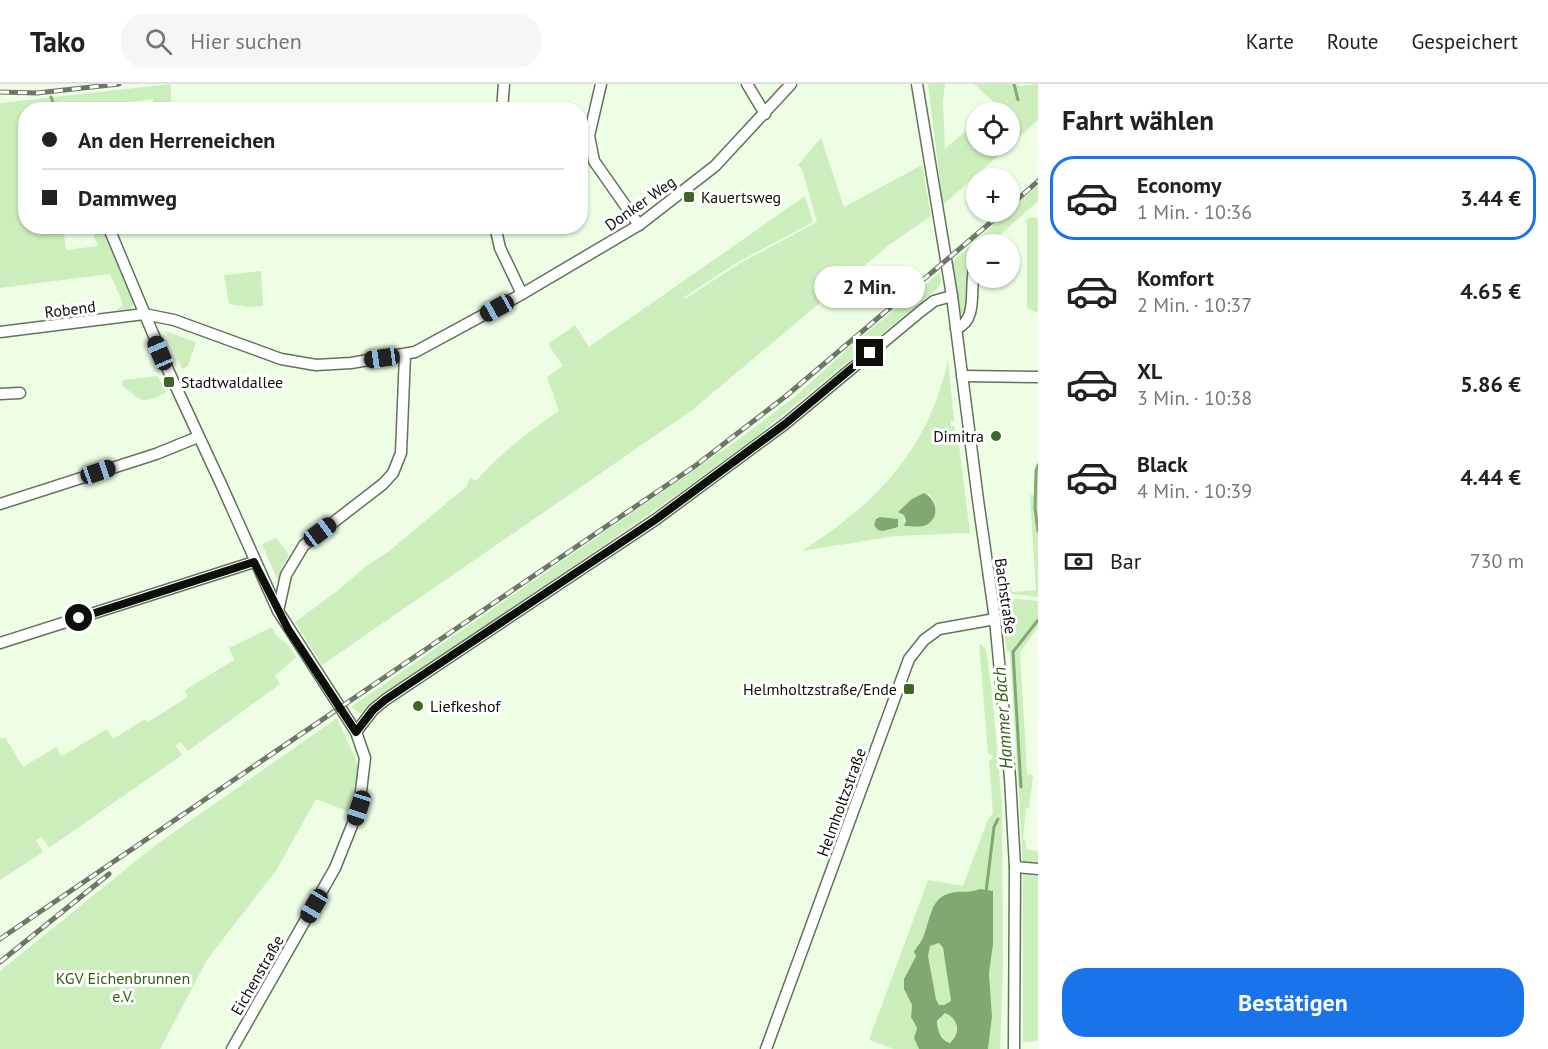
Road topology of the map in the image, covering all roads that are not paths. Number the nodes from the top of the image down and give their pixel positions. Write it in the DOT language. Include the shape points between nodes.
graph roads {
  1 [pos="504,84"];
  2 [pos="601,84"];
  3 [pos="747,84"];
  4 [pos="791,84"];
  5 [pos="917,84"];
  6 [pos="503,102"];
  7 [pos="765,114"];
  8 [pos="639,225"];
  9 [pos="111,234"];
  10 [pos="497,234"];
  11 [pos="972,288"];
  12 [pos="522,294"];
  13 [pos="951,296"];
  14 [pos="144,314"];
  15 [pos="956,328"];
  16 [pos="0,333"];
  17 [pos="405,355"];
  18 [pos="962,376"];
  19 [pos="1038,377"];
  20 [pos="20,393"];
  21 [pos="0,394"];
  22 [pos="198,436"];
  23 [pos="0,504"];
  24 [pos="254,562"];
  25 [pos="278,611"];
  26 [pos="995,619"];
  27 [pos="0,643"];
  28 [pos="356,732"];
  29 [pos="1015,867"];
  30 [pos="1038,869"];
  31 [pos="232,1049"];
  32 [pos="766,1049"];
  33 [pos="1014,1049"];
  1 -- 6 [label="street"];
  2 -- 8 [label="street" via="589,136 594,161"];
  3 -- 7 [label="street"];
  4 -- 7 [label="street, Donker Weg"];
  5 -- 13 [label="street, Bachstraße"];
  7 -- 8 [label="street, Donker Weg" via="715,166"];
  8 -- 12 [label="street, Donker Weg"];
  9 -- 14 [label="street"];
  10 -- 12 [label="street"];
  11 -- 15 [label="street" via="970,318"];
  12 -- 17 [label="street, Donker Weg"];
  13 -- 15 [label="street, Bachstraße"];
  13 -- 28 [label="street" via="928,305 785,424 655,520 385,700"];
  14 -- 16 [label="street, Robend"];
  14 -- 17 [label="street, Donker Weg" via="174,320 281,359 315,365"];
  14 -- 22 [label="street"];
  15 -- 18 [label="street, Bachstraße"];
  17 -- 25 [label="street" via="401,453 393,473 304,545 286,575"];
  18 -- 19 [label="street"];
  18 -- 26 [label="street, Bachstraße"];
  20 -- 21 [label="street"];
  22 -- 23 [label="street" via="156,454"];
  22 -- 24 [label="street"];
  24 -- 25 [label="street"];
  24 -- 27 [label="street"];
  25 -- 28 [label="street, Eichenstraße"];
  26 -- 29 [label="street, Bachstraße"];
  26 -- 32 [label="street, Helmholtzstraße" via="939,629 909,659"];
  28 -- 31 [label="street, Eichenstraße" via="365,758 353,826 335,868"];
  29 -- 30 [label="street"];
  29 -- 33 [label="street, Bachstraße"];
}
